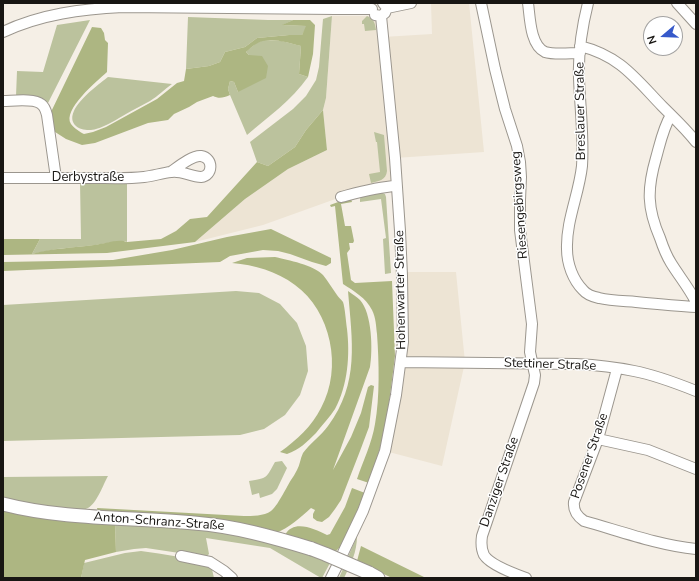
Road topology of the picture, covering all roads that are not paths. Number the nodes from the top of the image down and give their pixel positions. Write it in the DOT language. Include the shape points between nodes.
graph roads {
  1 [pos="411,3"];
  2 [pos="481,3"];
  3 [pos="528,3"];
  4 [pos="588,3"];
  5 [pos="677,3"];
  6 [pos="123,5"];
  7 [pos="336,6"];
  8 [pos="374,6"];
  9 [pos="383,9"];
  10 [pos="696,24"];
  11 [pos="3,32"];
  12 [pos="580,50"];
  13 [pos="3,102"];
  14 [pos="671,115"];
  15 [pos="696,142"];
  16 [pos="172,171"];
  17 [pos="3,178"];
  18 [pos="56,178"];
  19 [pos="396,186"];
  20 [pos="341,197"];
  21 [pos="696,302"];
  22 [pos="696,308"];
  23 [pos="401,362"];
  24 [pos="532,363"];
  25 [pos="617,369"];
  26 [pos="696,391"];
  27 [pos="598,439"];
  28 [pos="696,469"];
  29 [pos="3,504"];
  30 [pos="696,549"];
  31 [pos="342,555"];
  32 [pos="181,556"];
  33 [pos="337,566"];
  34 [pos="373,575"];
  35 [pos="232,578"];
  36 [pos="331,578"];
  37 [pos="526,578"];
  1 -- 9 [label="street"];
  2 -- 24 [label="street, Riesengebirgsweg" via="495,69 520,162 520,230 532,324"];
  3 -- 12 [label="street" via="533,35 536,43 544,51 551,53"];
  4 -- 12 [label="street, Breslauer Straße"];
  5 -- 10 [label="street"];
  6 -- 7 [label="street"];
  6 -- 11 [label="street" via="62,13"];
  7 -- 8 [label="street"];
  8 -- 9 [label="street" via="374,14 377,16"];
  9 -- 19 [label="street, Hohenwarter Straße"];
  12 -- 14 [label="street" via="595,50 625,68"];
  12 -- 22 [label="street, Breslauer Straße" via="582,167 568,228 566,248 569,267 584,291 599,298"];
  13 -- 18 [label="street" via="34,101 44,107"];
  14 -- 15 [label="street"];
  14 -- 21 [label="street" via="654,166 650,184 650,206 664,249"];
  16 -- 18 [label="street, Derbystraße" via="136,178"];
  17 -- 18 [label="street, Derbystraße"];
  19 -- 20 [label="street" via="360,191"];
  19 -- 23 [label="street, Hohenwarter Straße" via="402,276"];
  23 -- 24 [label="street, Stettiner Straße"];
  23 -- 31 [label="street, Hohenwarter Straße" via="385,451 363,511"];
  24 -- 25 [label="street, Stettiner Straße" via="576,364"];
  24 -- 37 [label="street, Danziger Straße" via="534,383 481,543 483,554 491,562"];
  25 -- 26 [label="street, Stettiner Straße" via="635,371"];
  25 -- 27 [label="street, Posener Straße"];
  27 -- 28 [label="street" via="648,450"];
  27 -- 30 [label="street, Posener Straße" via="574,502 579,517 584,521 664,544"];
  29 -- 34 [label="main road, Anton-Schranz-Straße, bridge" via="52,514 229,527 279,538"];
  32 -- 35 [label="street" via="210,562"];
  33 -- 36 [label="street"];
}
